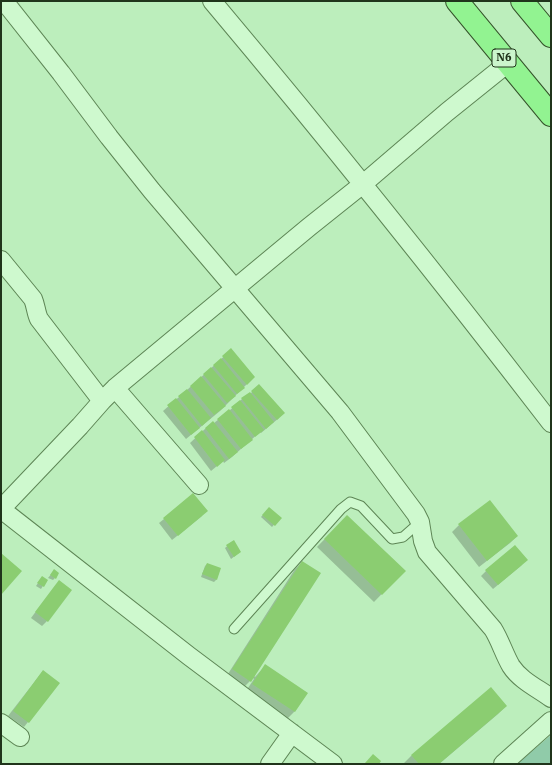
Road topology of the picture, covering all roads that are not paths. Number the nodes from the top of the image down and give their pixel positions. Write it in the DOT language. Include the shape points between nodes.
graph roads {
  1 [pos="4,1"];
  2 [pos="212,1"];
  3 [pos="457,1"];
  4 [pos="522,1"];
  5 [pos="550,34"];
  6 [pos="508,63"];
  7 [pos="551,115"];
  8 [pos="363,184"];
  9 [pos="1,260"];
  10 [pos="235,288"];
  11 [pos="115,388"];
  12 [pos="102,401"];
  13 [pos="551,423"];
  14 [pos="199,485"];
  15 [pos="420,522"];
  16 [pos="234,630"];
  17 [pos="551,698"];
  18 [pos="551,721"];
  19 [pos="1,723"];
  20 [pos="292,733"];
  21 [pos="20,737"];
  22 [pos="270,764"];
  23 [pos="334,764"];
  24 [pos="503,764"];
  1 -- 10 [label="street" via="152,191"];
  2 -- 8 [label="street"];
  3 -- 6 [label="main road, N6"];
  4 -- 5 [label="main road"];
  6 -- 7 [label="main road, N6"];
  6 -- 8 [label="street"];
  8 -- 10 [label="street"];
  8 -- 13 [label="street"];
  9 -- 12 [label="street" via="33,299 38,319"];
  10 -- 11 [label="street"];
  10 -- 15 [label="street" via="340,412"];
  11 -- 12 [label="street"];
  11 -- 14 [label="street"];
  12 -- 20 [label="street" via="1,509"];
  15 -- 16 [label="lane" via="403,537 392,538 361,506 350,502"];
  15 -- 17 [label="street" via="427,552 493,629 511,666 519,676"];
  18 -- 24 [label="street"];
  19 -- 21 [label="street"];
  20 -- 22 [label="street"];
  20 -- 23 [label="street"];
}
